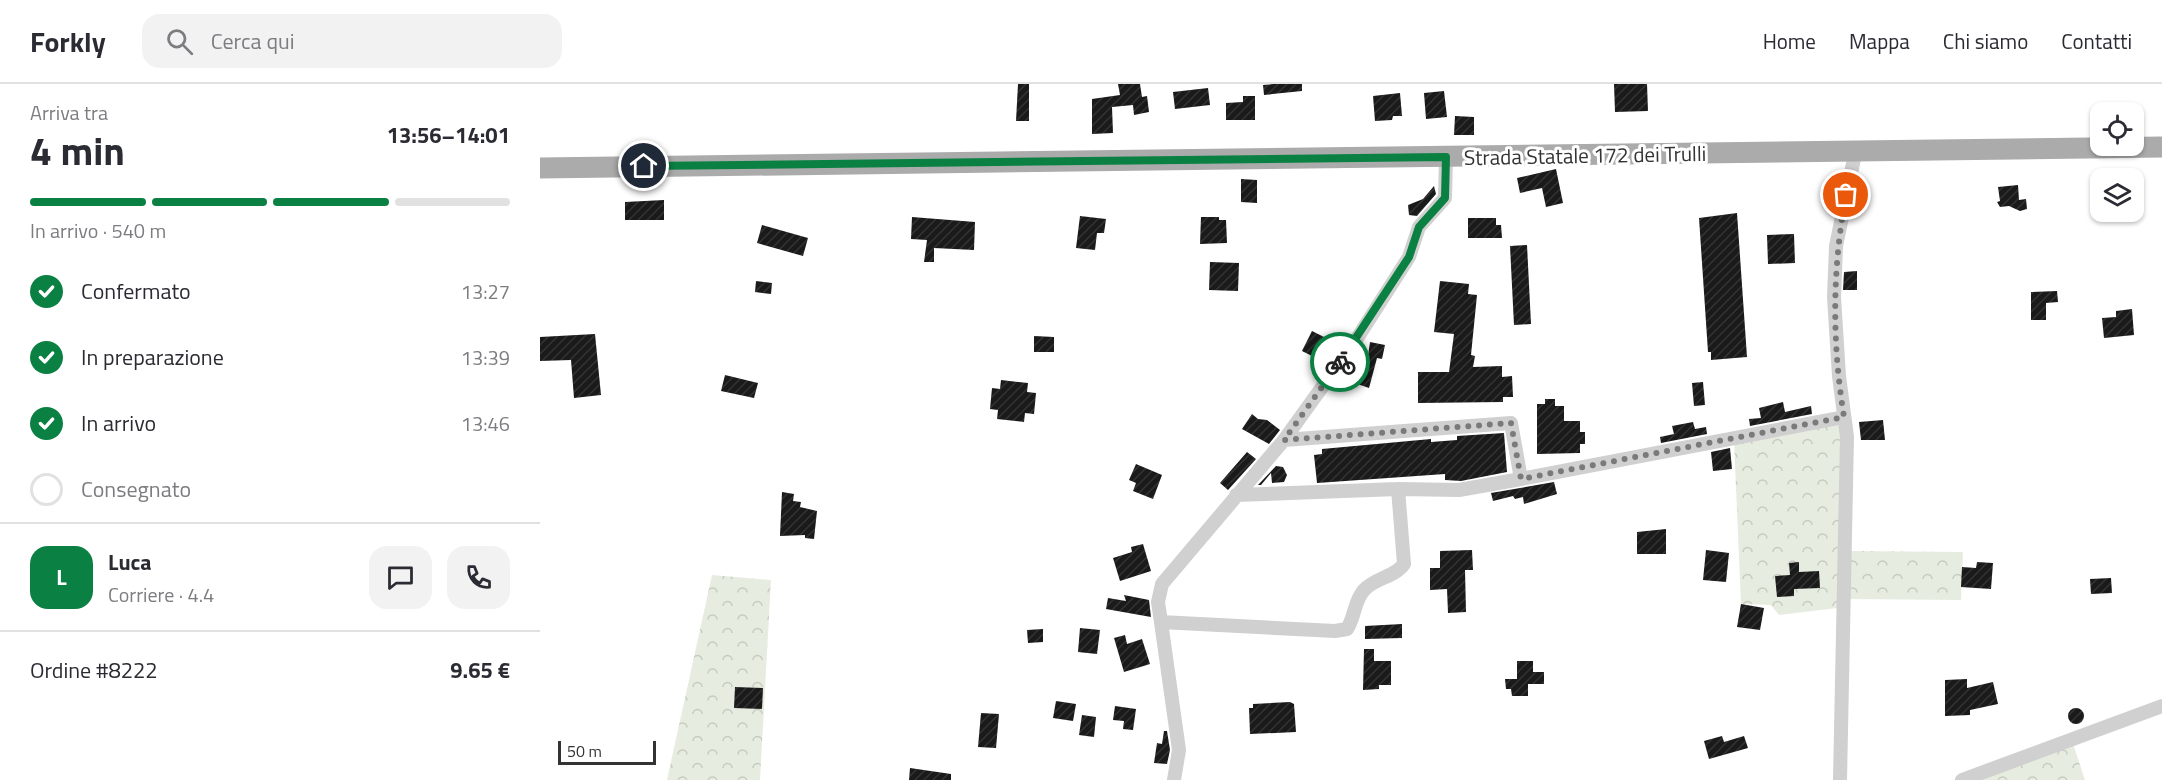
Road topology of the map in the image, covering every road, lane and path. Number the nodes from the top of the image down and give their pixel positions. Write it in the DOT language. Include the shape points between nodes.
graph roads {
  1 [pos="2162,147"];
  2 [pos="1856,149"];
  3 [pos="1446,157"];
  4 [pos="540,168"];
  5 [pos="1844,417"];
  6 [pos="1284,440"];
  7 [pos="1521,479"];
  8 [pos="1398,489"];
  9 [pos="1236,495"];
  10 [pos="1161,622"];
  11 [pos="2162,706"];
  12 [pos="1174,780"];
  13 [pos="1840,780"];
  14 [pos="1962,780"];
  1 -- 2 [label="main road, Strada Statale 172 dei Trulli"];
  2 -- 3 [label="main road, Strada Statale 172 dei Trulli"];
  2 -- 5 [label="street" via="1836,246 1834,297"];
  3 -- 4 [label="main road, Strada Statale 172 dei Trulli"];
  3 -- 6 [label="street" via="1445,198 1419,227 1409,257"];
  5 -- 7 [label="street"];
  5 -- 13 [label="street" via="1847,437"];
  6 -- 7 [label="street" via="1511,423"];
  6 -- 9 [label="street"];
  7 -- 8 [label="street" via="1459,490"];
  8 -- 9 [label="street"];
  8 -- 10 [label="street" via="1404,564 1400,570 1365,588 1347,629"];
  9 -- 10 [label="street" via="1162,584 1158,602"];
  10 -- 12 [label="street" via="1179,750"];
  11 -- 14 [label="street"];
}
